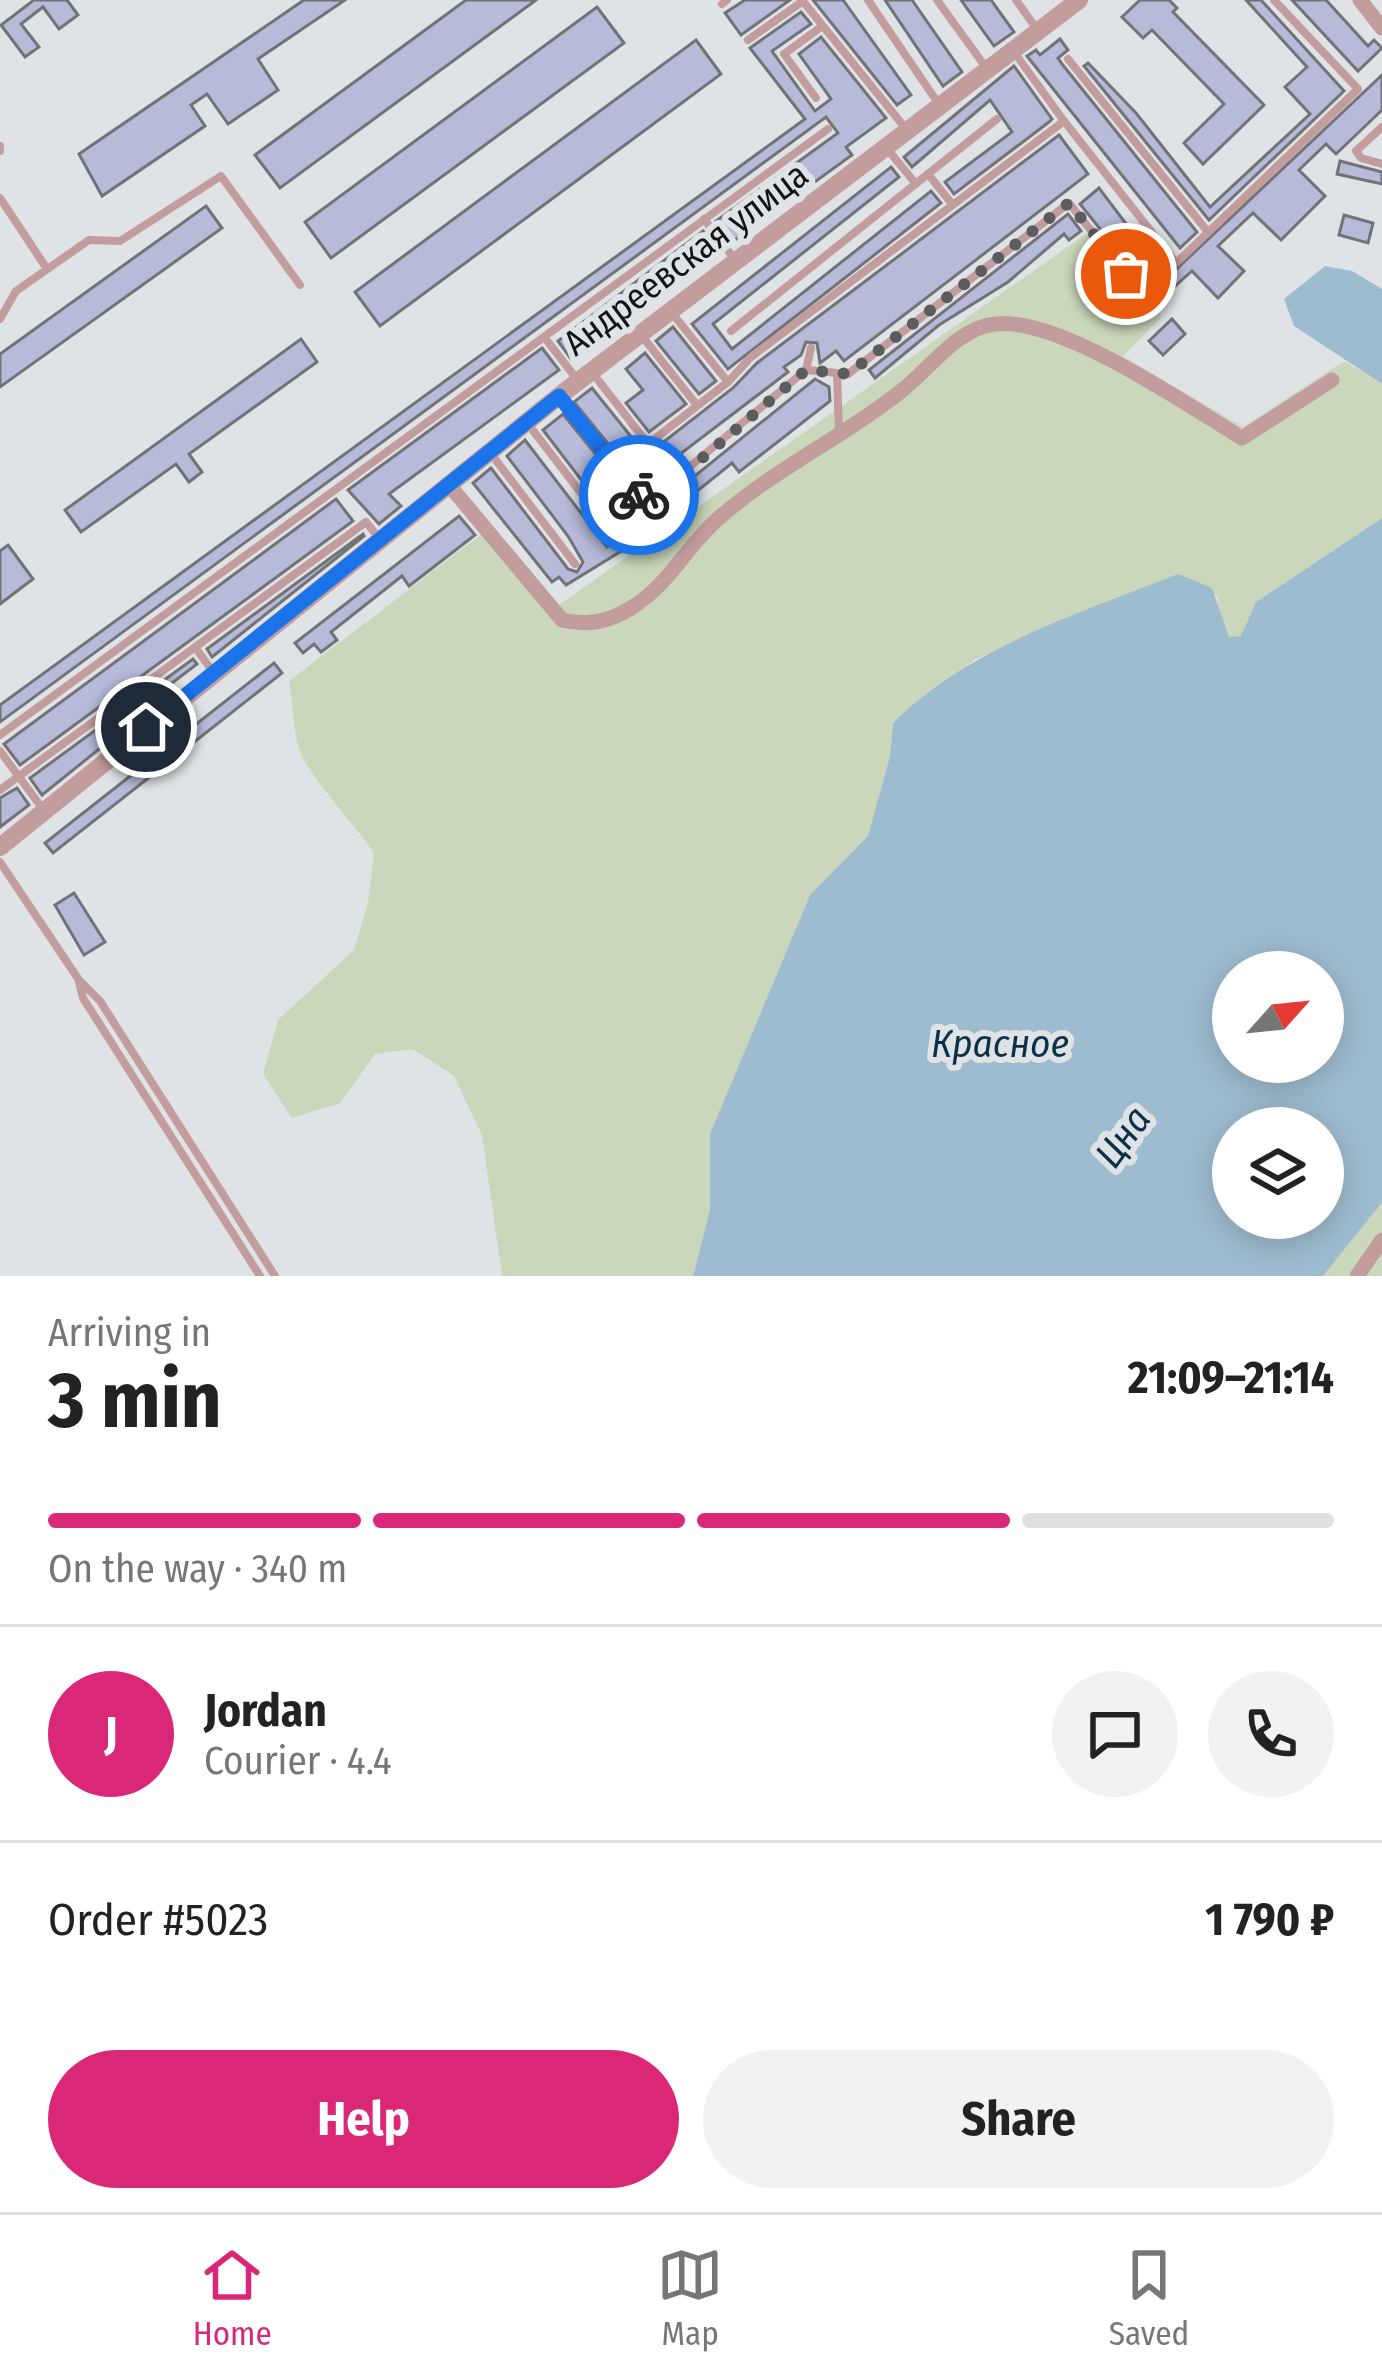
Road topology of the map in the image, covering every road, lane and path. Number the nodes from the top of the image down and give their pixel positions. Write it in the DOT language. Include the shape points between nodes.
graph roads {
  1 [pos="868,0"];
  2 [pos="938,0"];
  3 [pos="1016,0"];
  4 [pos="1274,0"];
  5 [pos="1360,0"];
  6 [pos="802,1"];
  7 [pos="1074,1"];
  8 [pos="821,26"];
  9 [pos="1382,28"];
  10 [pos="1038,32"];
  11 [pos="748,40"];
  12 [pos="1012,51"];
  13 [pos="1068,59"];
  14 [pos="988,70"];
  15 [pos="816,98"];
  16 [pos="941,107"];
  17 [pos="998,119"];
  18 [pos="1064,121"];
  19 [pos="1382,127"];
  20 [pos="828,128"];
  21 [pos="908,132"];
  22 [pos="887,149"];
  23 [pos="1382,164"];
  24 [pos="928,174"];
  25 [pos="916,184"];
  26 [pos="0,199"];
  27 [pos="952,204"];
  28 [pos="704,219"];
  29 [pos="1208,232"];
  30 [pos="736,261"];
  31 [pos="47,269"];
  32 [pos="300,285"];
  33 [pos="1154,309"];
  34 [pos="670,311"];
  35 [pos="0,319"];
  36 [pos="731,331"];
  37 [pos="640,334"];
  38 [pos="544,337"];
  39 [pos="811,348"];
  40 [pos="806,370"];
  41 [pos="837,373"];
  42 [pos="585,376"];
  43 [pos="1333,380"];
  44 [pos="728,382"];
  45 [pos="559,396"];
  46 [pos="696,404"];
  47 [pos="527,423"];
  48 [pos="839,434"];
  49 [pos="490,452"];
  50 [pos="449,485"];
  51 [pos="647,505"];
  52 [pos="380,539"];
  53 [pos="574,564"];
  54 [pos="195,647"];
  55 [pos="213,672"];
  56 [pos="0,735"];
  57 [pos="0,752"];
  58 [pos="18,776"];
  59 [pos="0,790"];
  60 [pos="44,810"];
  61 [pos="0,847"];
  62 [pos="0,862"];
  63 [pos="79,980"];
  64 [pos="1382,1240"];
  65 [pos="260,1276"];
  66 [pos="275,1276"];
  67 [pos="1357,1276"];
  1 -- 16 [label="lane"];
  2 -- 14 [label="lane"];
  3 -- 10 [label="lane"];
  4 -- 29 [label="lane" via="1358,89"];
  5 -- 9 [label="street"];
  6 -- 8 [label="lane"];
  6 -- 11 [label="lane"];
  7 -- 10 [label="street, Андреевская улица"];
  8 -- 15 [label="lane" via="784,54"];
  8 -- 21 [label="lane"];
  10 -- 12 [label="street, Андреевская улица"];
  12 -- 14 [label="street, Андреевская улица"];
  12 -- 18 [label="lane"];
  13 -- 29 [label="lane"];
  14 -- 16 [label="street, Андреевская улица"];
  16 -- 21 [label="street, Андреевская улица"];
  17 -- 24 [label="lane"];
  18 -- 27 [label="lane"];
  18 -- 29 [label="lane" via="1176,263"];
  19 -- 23 [label="lane" via="1356,151"];
  20 -- 28 [label="lane"];
  21 -- 22 [label="street, Андреевская улица"];
  22 -- 25 [label="lane"];
  22 -- 30 [label="street, Андреевская улица"];
  24 -- 25 [label="lane"];
  24 -- 27 [label="lane"];
  25 -- 36 [label="lane"];
  26 -- 31 [label="lane"];
  27 -- 44 [label="lane"];
  28 -- 30 [label="lane"];
  28 -- 38 [label="lane"];
  30 -- 34 [label="street, Андреевская улица"];
  31 -- 32 [label="lane" via="89,240 120,241 221,176"];
  31 -- 35 [label="lane" via="16,291"];
  33 -- 41 [label="lane" via="1069,203 848,374"];
  34 -- 37 [label="street, Андреевская улица"];
  34 -- 44 [label="lane"];
  37 -- 42 [label="street, Андреевская улица"];
  37 -- 46 [label="lane"];
  38 -- 42 [label="lane"];
  38 -- 56 [label="lane"];
  39 -- 40 [label="lane"];
  40 -- 41 [label="lane"];
  40 -- 51 [label="lane"];
  41 -- 48 [label="lane"];
  42 -- 45 [label="street, Андреевская улица"];
  42 -- 46 [label="lane" via="648,444"];
  43 -- 48 [label="street" via="1242,438 1113,361 1026,326 995,324 968,333"];
  44 -- 46 [label="lane"];
  45 -- 47 [label="street, Андреевская улица"];
  45 -- 51 [label="lane"];
  47 -- 49 [label="street, Андреевская улица"];
  47 -- 51 [label="lane" via="611,532"];
  48 -- 50 [label="street" via="720,517 675,574 629,609 588,626 562,620"];
  49 -- 50 [label="street, Андреевская улица"];
  49 -- 53 [label="lane"];
  50 -- 52 [label="street, Андреевская улица"];
  52 -- 54 [label="lane" via="366,522"];
  52 -- 55 [label="street, Андреевская улица"];
  54 -- 55 [label="lane"];
  54 -- 58 [label="lane"];
  55 -- 60 [label="street, Андреевская улица"];
  57 -- 58 [label="lane"];
  58 -- 59 [label="lane"];
  58 -- 60 [label="lane"];
  60 -- 61 [label="street, Андреевская улица"];
  62 -- 63 [label="lane"];
  63 -- 65 [label="lane" via="82,998"];
  63 -- 66 [label="lane"];
  64 -- 67 [label="street"];
}
